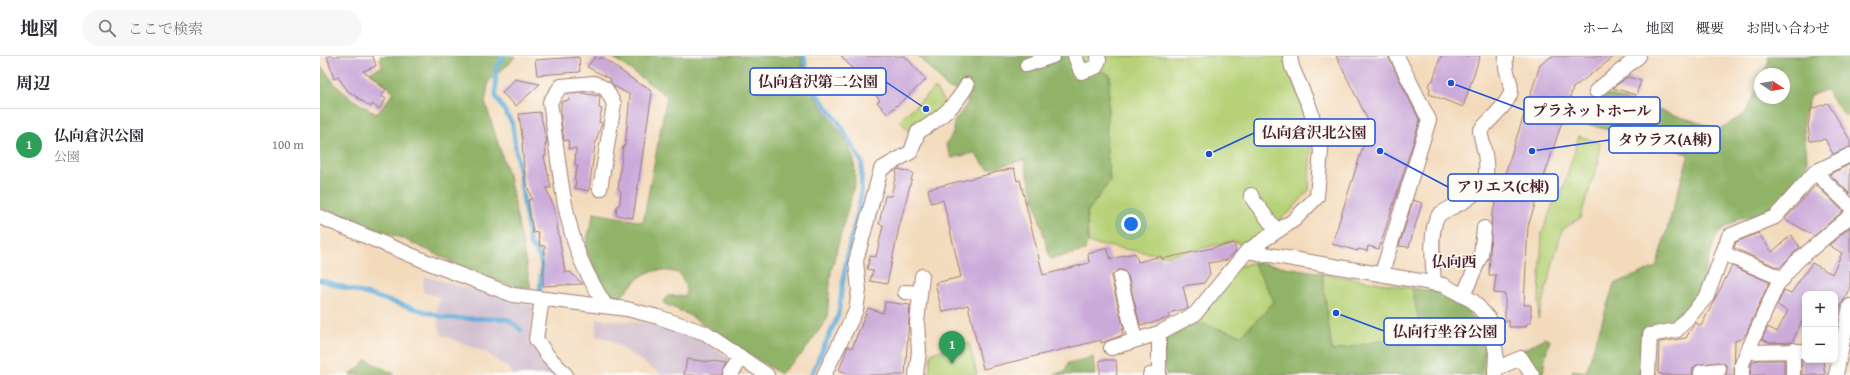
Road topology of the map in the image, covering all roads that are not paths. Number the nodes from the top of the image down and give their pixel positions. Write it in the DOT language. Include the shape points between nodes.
graph roads {
  1 [pos="1053,56"];
  2 [pos="1075,56"];
  3 [pos="1098,56"];
  4 [pos="1290,56"];
  5 [pos="1397,56"];
  6 [pos="1506,56"];
  7 [pos="1639,56"];
  8 [pos="1027,65"];
  9 [pos="967,85"];
  10 [pos="1596,91"];
  11 [pos="1850,155"];
  12 [pos="1815,172"];
  13 [pos="600,189"];
  14 [pos="1252,195"];
  15 [pos="1850,206"];
  16 [pos="1850,216"];
  17 [pos="320,217"];
  18 [pos="1484,228"];
  19 [pos="1277,231"];
  20 [pos="1247,251"];
  21 [pos="1723,253"];
  22 [pos="1382,273"];
  23 [pos="922,276"];
  24 [pos="1120,278"];
  25 [pos="1783,279"];
  26 [pos="1434,283"];
  27 [pos="905,292"];
  28 [pos="920,293"];
  29 [pos="1463,296"];
  30 [pos="542,299"];
  31 [pos="606,306"];
  32 [pos="1850,306"];
  33 [pos="1159,333"];
  34 [pos="1135,340"];
  35 [pos="1111,348"];
  36 [pos="1799,350"];
  37 [pos="1838,351"];
  38 [pos="1747,352"];
  39 [pos="742,358"];
  40 [pos="1837,363"];
  41 [pos="1719,370"];
  42 [pos="1495,372"];
  43 [pos="566,375"];
  44 [pos="730,375"];
  45 [pos="767,375"];
  46 [pos="824,375"];
  47 [pos="916,375"];
  48 [pos="1150,375"];
  49 [pos="1532,375"];
  50 [pos="1648,375"];
  51 [pos="1701,375"];
  52 [pos="1742,375"];
  53 [pos="1794,375"];
  54 [pos="1836,375"];
  1 -- 8 [label="street"];
  2 -- 3 [label="street" via="1081,72 1096,67"];
  4 -- 19 [label="street" via="1292,67 1310,108 1321,150 1317,197 1294,220"];
  5 -- 22 [label="street" via="1429,120"];
  6 -- 26 [label="street" via="1504,67 1511,90 1507,102 1480,131 1487,168 1482,187 1470,198 1439,215 1433,227"];
  7 -- 10 [label="street"];
  9 -- 46 [label="street" via="956,102 935,122 918,132 911,152 881,169 856,261 863,290"];
  11 -- 12 [label="street"];
  12 -- 15 [label="street"];
  12 -- 21 [label="street" via="1775,217 1729,236"];
  13 -- 31 [label="street" via="614,104 606,89 594,84 561,86 550,102 568,217 579,255 591,283"];
  14 -- 19 [label="street"];
  16 -- 25 [label="street" via="1796,262"];
  17 -- 30 [label="street" via="513,295"];
  18 -- 29 [label="street" via="1480,255"];
  19 -- 20 [label="street"];
  20 -- 22 [label="street"];
  20 -- 33 [label="street" via="1196,314"];
  21 -- 25 [label="street"];
  21 -- 50 [label="street" via="1707,296 1677,330 1650,335"];
  22 -- 26 [label="street"];
  23 -- 28 [label="street"];
  24 -- 34 [label="street"];
  25 -- 38 [label="street" via="1777,285"];
  26 -- 29 [label="street"];
  27 -- 28 [label="street"];
  28 -- 47 [label="street"];
  29 -- 42 [label="street" via="1473,301 1490,320 1496,353"];
  30 -- 31 [label="street"];
  30 -- 43 [label="street" via="536,339"];
  31 -- 39 [label="street" via="658,317 705,333"];
  32 -- 37 [label="street"];
  33 -- 34 [label="street"];
  33 -- 48 [label="street" via="1159,374"];
  34 -- 35 [label="street"];
  36 -- 38 [label="street"];
  36 -- 53 [label="street"];
  38 -- 52 [label="street" via="1742,364"];
  39 -- 44 [label="street"];
  39 -- 45 [label="street"];
  40 -- 54 [label="street"];
  41 -- 51 [label="street" via="1701,372"];
  42 -- 49 [label="street" via="1521,358"];
}
